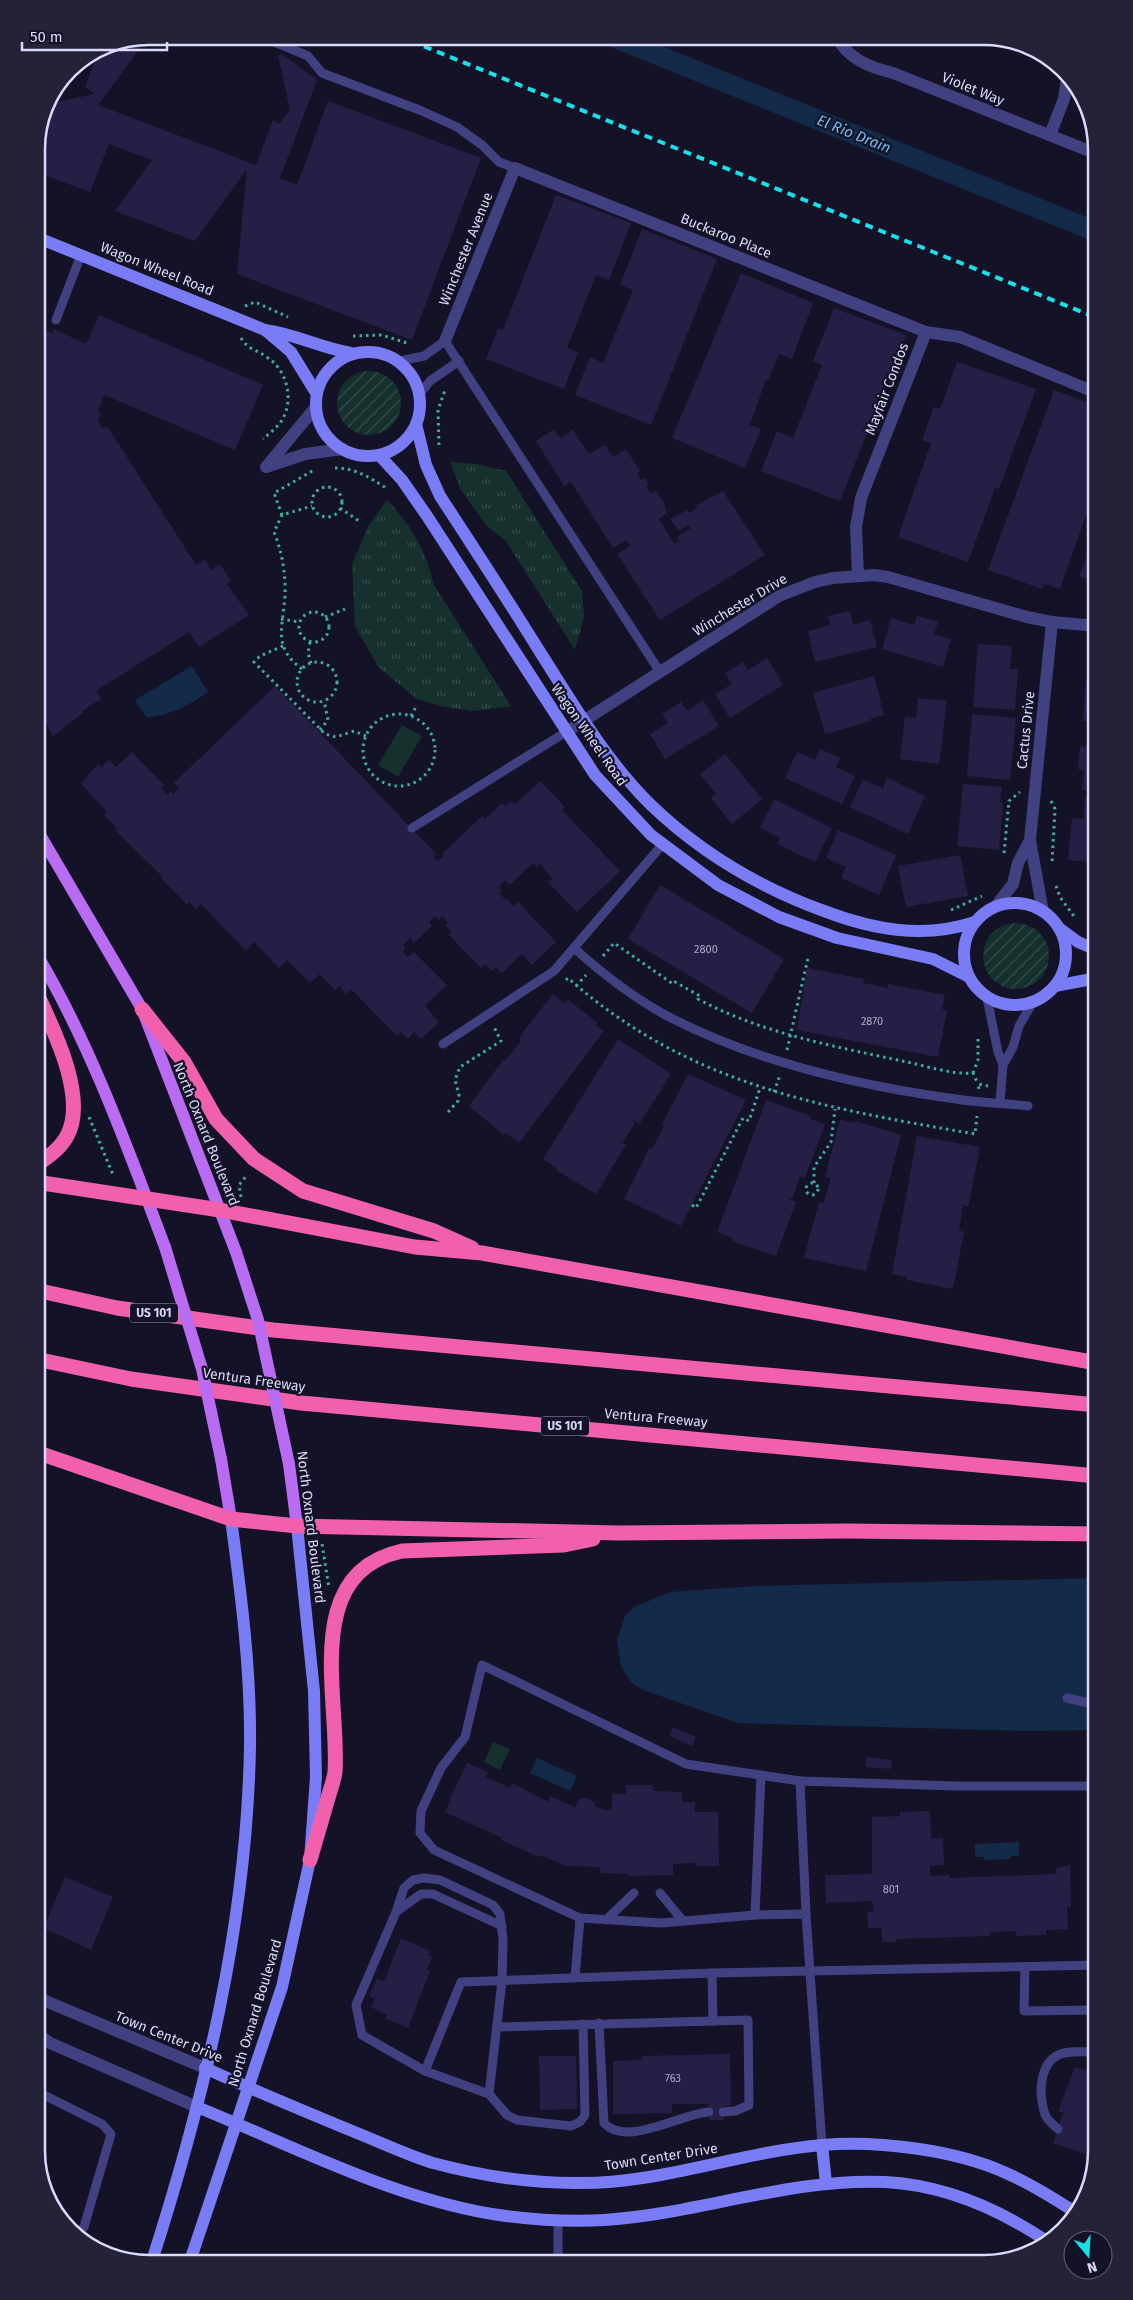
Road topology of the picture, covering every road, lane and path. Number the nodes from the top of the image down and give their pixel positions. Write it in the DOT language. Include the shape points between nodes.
graph roads {
  1 [pos="282,45"];
  2 [pos="843,45"];
  3 [pos="1066,86"];
  4 [pos="1050,135"];
  5 [pos="1088,150"];
  6 [pos="515,168"];
  7 [pos="45,241"];
  8 [pos="81,255"];
  9 [pos="255,302"];
  10 [pos="290,318"];
  11 [pos="56,320"];
  12 [pos="265,330"];
  13 [pos="926,332"];
  14 [pos="351,336"];
  15 [pos="445,341"];
  16 [pos="246,346"];
  17 [pos="418,347"];
  18 [pos="351,354"];
  19 [pos="459,361"];
  20 [pos="400,362"];
  21 [pos="1088,389"];
  22 [pos="445,390"];
  23 [pos="315,391"];
  24 [pos="419,395"];
  25 [pos="315,408"];
  26 [pos="416,424"];
  27 [pos="263,439"];
  28 [pos="343,450"];
  29 [pos="440,451"];
  30 [pos="378,455"];
  31 [pos="333,468"];
  32 [pos="319,469"];
  33 [pos="387,488"];
  34 [pos="312,506"];
  35 [pos="340,508"];
  36 [pos="282,515"];
  37 [pos="360,521"];
  38 [pos="858,575"];
  39 [pos="345,609"];
  40 [pos="325,617"];
  41 [pos="281,619"];
  42 [pos="300,622"];
  43 [pos="1052,622"];
  44 [pos="1088,625"];
  45 [pos="310,642"];
  46 [pos="283,646"];
  47 [pos="311,664"];
  48 [pos="302,669"];
  49 [pos="660,672"];
  50 [pos="324,701"];
  51 [pos="417,705"];
  52 [pos="411,716"];
  53 [pos="584,721"];
  54 [pos="320,730"];
  55 [pos="566,732"];
  56 [pos="366,736"];
  57 [pos="1009,801"];
  58 [pos="1055,809"];
  59 [pos="412,828"];
  60 [pos="1030,840"];
  61 [pos="45,843"];
  62 [pos="662,845"];
  63 [pos="1003,863"];
  64 [pos="1052,870"];
  65 [pos="1055,884"];
  66 [pos="987,892"];
  67 [pos="995,907"];
  68 [pos="945,912"];
  69 [pos="1043,912"];
  70 [pos="1077,920"];
  71 [pos="975,922"];
  72 [pos="1059,928"];
  73 [pos="1088,946"];
  74 [pos="575,949"];
  75 [pos="808,958"];
  76 [pos="594,966"];
  77 [pos="45,967"];
  78 [pos="969,977"];
  79 [pos="1088,980"];
  80 [pos="562,982"];
  81 [pos="576,986"];
  82 [pos="1055,986"];
  83 [pos="987,998"];
  84 [pos="1034,1002"];
  85 [pos="142,1009"];
  86 [pos="45,1014"];
  87 [pos="500,1023"];
  88 [pos="790,1035"];
  89 [pos="978,1037"];
  90 [pos="443,1044"];
  91 [pos="783,1063"];
  92 [pos="1003,1065"];
  93 [pos="973,1073"];
  94 [pos="978,1084"];
  95 [pos="760,1088"];
  96 [pos="1001,1088"];
  97 [pos="774,1092"];
  98 [pos="978,1101"];
  99 [pos="1000,1103"];
  100 [pos="1028,1106"];
  101 [pos="835,1108"];
  102 [pos="448,1112"];
  103 [pos="88,1115"];
  104 [pos="45,1158"];
  105 [pos="251,1171"];
  106 [pos="114,1177"];
  107 [pos="45,1183"];
  108 [pos="814,1183"];
  109 [pos="241,1197"];
  110 [pos="149,1200"];
  111 [pos="692,1206"];
  112 [pos="220,1210"];
  113 [pos="482,1253"];
  114 [pos="45,1292"];
  115 [pos="45,1361"];
  116 [pos="1088,1362"];
  117 [pos="1088,1404"];
  118 [pos="45,1455"];
  119 [pos="1088,1475"];
  120 [pos="231,1519"];
  121 [pos="297,1526"];
  122 [pos="619,1533"];
  123 [pos="1088,1534"];
  124 [pos="322,1544"];
  125 [pos="330,1593"];
  126 [pos="1067,1698"];
  127 [pos="1088,1703"];
  128 [pos="761,1775"];
  129 [pos="800,1781"];
  130 [pos="1088,1786"];
  131 [pos="310,1860"];
  132 [pos="634,1893"];
  133 [pos="660,1893"];
  134 [pos="396,1912"];
  135 [pos="806,1914"];
  136 [pos="756,1915"];
  137 [pos="580,1918"];
  138 [pos="606,1920"];
  139 [pos="682,1921"];
  140 [pos="502,1926"];
  141 [pos="1088,1965"];
  142 [pos="1026,1966"];
  143 [pos="809,1971"];
  144 [pos="712,1973"];
  145 [pos="575,1978"];
  146 [pos="502,1981"];
  147 [pos="45,1996"];
  148 [pos="45,2001"];
  149 [pos="56,2006"];
  150 [pos="1088,2010"];
  151 [pos="713,2021"];
  152 [pos="599,2023"];
  153 [pos="583,2024"];
  154 [pos="497,2027"];
  155 [pos="45,2038"];
  156 [pos="1088,2052"];
  157 [pos="205,2068"];
  158 [pos="426,2071"];
  159 [pos="249,2088"];
  160 [pos="490,2094"];
  161 [pos="45,2096"];
  162 [pos="198,2107"];
  163 [pos="709,2112"];
  164 [pos="724,2112"];
  165 [pos="237,2123"];
  166 [pos="1058,2130"];
  167 [pos="822,2145"];
  168 [pos="826,2183"];
  169 [pos="1070,2209"];
  170 [pos="558,2220"];
  171 [pos="82,2229"];
  172 [pos="1041,2238"];
  173 [pos="153,2255"];
  174 [pos="192,2255"];
  175 [pos="558,2255"];
  1 -- 6 [label="lane" via="308,56 322,73 457,127 499,162"];
  2 -- 4 [label="street, Violet Way" via="870,67 893,73"];
  3 -- 4 [label="street"];
  4 -- 5 [label="street, Violet Way"];
  6 -- 13 [label="street, Buckaroo Place"];
  6 -- 15 [label="street, Winchester Avenue"];
  7 -- 8 [label="street, Wagon Wheel Road"];
  8 -- 11 [label="lane"];
  8 -- 12 [label="street, Wagon Wheel Road"];
  9 -- 10 [label="path"];
  12 -- 18 [label="street, Wagon Wheel Road" via="287,333 316,346"];
  12 -- 23 [label="street, Wagon Wheel Road" via="291,352"];
  13 -- 21 [label="street, Mayfair Condos" via="960,337"];
  13 -- 38 [label="street, Mayfair Condos" via="861,498 856,527"];
  14 -- 17 [label="path" via="382,335"];
  15 -- 19 [label="lane"];
  15 -- 20 [label="lane" via="424,356"];
  16 -- 27 [label="path" via="269,358 282,371 287,384 288,401 284,416"];
  18 -- 20 [label="street" via="383,354"];
  18 -- 23 [label="street" via="336,361 324,373"];
  19 -- 24 [label="lane" via="430,381"];
  19 -- 49 [label="lane"];
  20 -- 24 [label="street" via="414,380"];
  22 -- 29 [label="path" via="438,410"];
  23 -- 25 [label="street"];
  24 -- 26 [label="street" via="420,414"];
  25 -- 28 [label="street" via="321,425"];
  25 -- 28 [label="street" via="266,467 305,454"];
  26 -- 30 [label="street" via="394,449"];
  26 -- 53 [label="street, Wagon Wheel Road" via="426,465 440,496"];
  28 -- 30 [label="street" via="365,456"];
  30 -- 55 [label="street, Wagon Wheel Road" via="402,480 427,516"];
  31 -- 33 [label="path" via="347,468 366,474"];
  32 -- 36 [label="path" via="274,493"];
  34 -- 35 [label="path" via="317,514 326,517 335,515"];
  34 -- 35 [label="path" via="315,493 328,487 339,494"];
  34 -- 36 [label="path"];
  35 -- 37 [label="path"];
  36 -- 41 [label="path" via="274,532 284,571"];
  38 -- 43 [label="street, Winchester Drive" via="888,577"];
  38 -- 49 [label="street, Winchester Drive" via="815,582 779,596"];
  39 -- 40 [label="path"];
  40 -- 42 [label="path" via="311,612"];
  40 -- 45 [label="path" via="329,626 327,634 318,641"];
  41 -- 42 [label="path"];
  41 -- 46 [label="path"];
  42 -- 45 [label="path" via="301,634"];
  43 -- 44 [label="street, Winchester Drive"];
  43 -- 60 [label="street, Cactus Drive"];
  45 -- 47 [label="path"];
  46 -- 48 [label="path" via="293,663"];
  46 -- 54 [label="path" via="254,662"];
  47 -- 48 [label="path"];
  47 -- 50 [label="path" via="326,664 335,673 336,690"];
  48 -- 50 [label="path" via="297,681 300,694 310,701"];
  49 -- 53 [label="street, Winchester Drive"];
  50 -- 54 [label="path" via="328,720"];
  51 -- 52 [label="path"];
  52 -- 56 [label="path" via="384,717 372,726"];
  52 -- 56 [label="path" via="426,726 435,749 430,769 416,782 396,786 374,776 364,759"];
  53 -- 55 [label="street, Winchester Drive"];
  53 -- 71 [label="street, Wagon Wheel Road" via="614,763 651,804 711,854 771,888 838,917 890,929 936,932"];
  54 -- 56 [label="path" via="333,737 350,731"];
  55 -- 59 [label="lane"];
  55 -- 62 [label="street, Wagon Wheel Road" via="605,788"];
  57 -- 63 [label="path"];
  58 -- 64 [label="path"];
  60 -- 67 [label="street, Cactus Drive" via="1018,863 1014,884"];
  60 -- 69 [label="street, Cactus Drive"];
  61 -- 85 [label="main road, North Oxnard Boulevard"];
  62 -- 74 [label="lane"];
  62 -- 78 [label="street, Wagon Wheel Road" via="718,885 779,917 837,938 933,959"];
  65 -- 70 [label="path" via="1060,897"];
  66 -- 68 [label="path"];
  67 -- 69 [label="street" via="1028,905"];
  67 -- 71 [label="street"];
  69 -- 72 [label="street"];
  71 -- 78 [label="street" via="964,949"];
  72 -- 73 [label="street"];
  72 -- 82 [label="street" via="1066,958"];
  74 -- 76 [label="lane"];
  74 -- 90 [label="lane" via="543,980"];
  75 -- 88 [label="path"];
  76 -- 81 [label="path"];
  76 -- 88 [label="path" via="614,943 673,984 675,982 700,996 698,999 753,1024"];
  76 -- 91 [label="lane" via="672,1018 719,1041"];
  77 -- 110 [label="main road" via="94,1070"];
  78 -- 83 [label="street"];
  79 -- 82 [label="street"];
  80 -- 81 [label="path" via="568,978"];
  81 -- 95 [label="path" via="660,1045"];
  82 -- 84 [label="street"];
  83 -- 84 [label="street" via="1002,1004"];
  83 -- 92 [label="lane"];
  84 -- 92 [label="lane" via="1019,1026"];
  85 -- 112 [label="main road, North Oxnard Boulevard"];
  85 -- 113 [label="highway" via="184,1062 216,1119 254,1159 303,1191 434,1231"];
  86 -- 104 [label="highway" via="67,1069 74,1107 68,1135"];
  87 -- 102 [label="path" via="494,1028 501,1041 460,1067 456,1073 458,1101"];
  88 -- 91 [label="path"];
  88 -- 93 [label="path" via="934,1068"];
  89 -- 93 [label="path" via="978,1060"];
  91 -- 97 [label="path"];
  91 -- 98 [label="lane" via="872,1085"];
  92 -- 96 [label="lane"];
  93 -- 94 [label="path"];
  94 -- 96 [label="path"];
  94 -- 98 [label="path"];
  95 -- 97 [label="path"];
  95 -- 111 [label="path" via="749,1121 743,1118 696,1208"];
  96 -- 99 [label="lane"];
  97 -- 101 [label="path"];
  98 -- 99 [label="lane"];
  98 -- 101 [label="path" via="975,1134"];
  99 -- 100 [label="lane"];
  101 -- 108 [label="path" via="831,1142 814,1167"];
  103 -- 106 [label="path"];
  105 -- 109 [label="path" via="239,1185"];
  107 -- 110 [label="highway"];
  108 -- 108 [label="path" via="817,1192 809,1195 806,1186"];
  110 -- 112 [label="highway"];
  110 -- 120 [label="main road, bridge" via="202,1369"];
  112 -- 113 [label="highway" via="414,1247"];
  112 -- 121 [label="main road, North Oxnard Boulevard, bridge" via="258,1320 289,1464"];
  113 -- 116 [label="highway"];
  114 -- 117 [label="highway, US 101" via="117,1308 273,1330"];
  115 -- 119 [label="highway, Ventura Freeway / US 101" via="131,1379 302,1403"];
  118 -- 120 [label="highway"];
  120 -- 121 [label="highway"];
  120 -- 157 [label="street" via="247,1649 250,1746 240,1897 225,1986"];
  121 -- 122 [label="highway"];
  121 -- 131 [label="street, North Oxnard Boulevard" via="314,1691 316,1776"];
  122 -- 123 [label="highway"];
  122 -- 131 [label="highway" via="564,1545 402,1551 377,1559 356,1574 341,1597 332,1634 335,1774"];
  124 -- 125 [label="path"];
  126 -- 127 [label="lane"];
  128 -- 129 [label="lane"];
  128 -- 136 [label="lane"];
  128 -- 137 [label="lane" via="686,1764 482,1665 465,1737 441,1768 421,1811 420,1833 434,1850"];
  129 -- 130 [label="lane"];
  129 -- 135 [label="lane"];
  131 -- 159 [label="street, North Oxnard Boulevard" via="282,1987"];
  132 -- 138 [label="lane"];
  133 -- 139 [label="lane"];
  134 -- 140 [label="lane" via="421,1894 433,1894"];
  134 -- 140 [label="lane" via="404,1888 413,1880 440,1880 493,1905 500,1914"];
  134 -- 158 [label="lane" via="356,2005 362,2035"];
  135 -- 136 [label="lane"];
  135 -- 143 [label="lane"];
  136 -- 139 [label="lane"];
  137 -- 138 [label="lane"];
  137 -- 145 [label="lane"];
  138 -- 139 [label="lane"];
  140 -- 146 [label="lane"];
  141 -- 142 [label="lane"];
  142 -- 143 [label="lane"];
  142 -- 150 [label="lane" via="1024,2011"];
  143 -- 144 [label="lane"];
  143 -- 167 [label="lane"];
  144 -- 145 [label="lane"];
  144 -- 151 [label="lane"];
  145 -- 146 [label="lane"];
  146 -- 154 [label="lane"];
  146 -- 158 [label="lane" via="461,1982"];
  147 -- 149 [label="street, Town Center Drive"];
  148 -- 149 [label="street, Town Center Drive"];
  149 -- 157 [label="street, Town Center Drive"];
  151 -- 152 [label="lane"];
  151 -- 164 [label="lane" via="748,2020 750,2105"];
  152 -- 153 [label="lane"];
  152 -- 163 [label="lane" via="604,2123 609,2128 635,2130"];
  153 -- 154 [label="lane"];
  153 -- 160 [label="lane" via="586,2115 580,2122 571,2126 517,2120 508,2115"];
  154 -- 160 [label="lane"];
  155 -- 162 [label="street"];
  156 -- 166 [label="lane" via="1066,2052 1045,2069 1042,2080 1044,2112"];
  157 -- 159 [label="street, Town Center Drive"];
  157 -- 162 [label="street"];
  158 -- 160 [label="lane"];
  159 -- 165 [label="street, North Oxnard Boulevard"];
  159 -- 167 [label="street, Town Center Drive" via="432,2162 511,2178 574,2184 627,2180"];
  161 -- 171 [label="lane" via="102,2124 111,2134"];
  162 -- 165 [label="street"];
  162 -- 173 [label="street"];
  165 -- 170 [label="street" via="387,2186 461,2208"];
  165 -- 174 [label="street, North Oxnard Boulevard"];
  167 -- 168 [label="street"];
  167 -- 169 [label="street, Town Center Drive" via="904,2146 956,2157 1004,2172"];
  168 -- 170 [label="street" via="656,2213 604,2220"];
  168 -- 172 [label="street" via="886,2182 941,2191 993,2209"];
  170 -- 175 [label="lane"];
}
